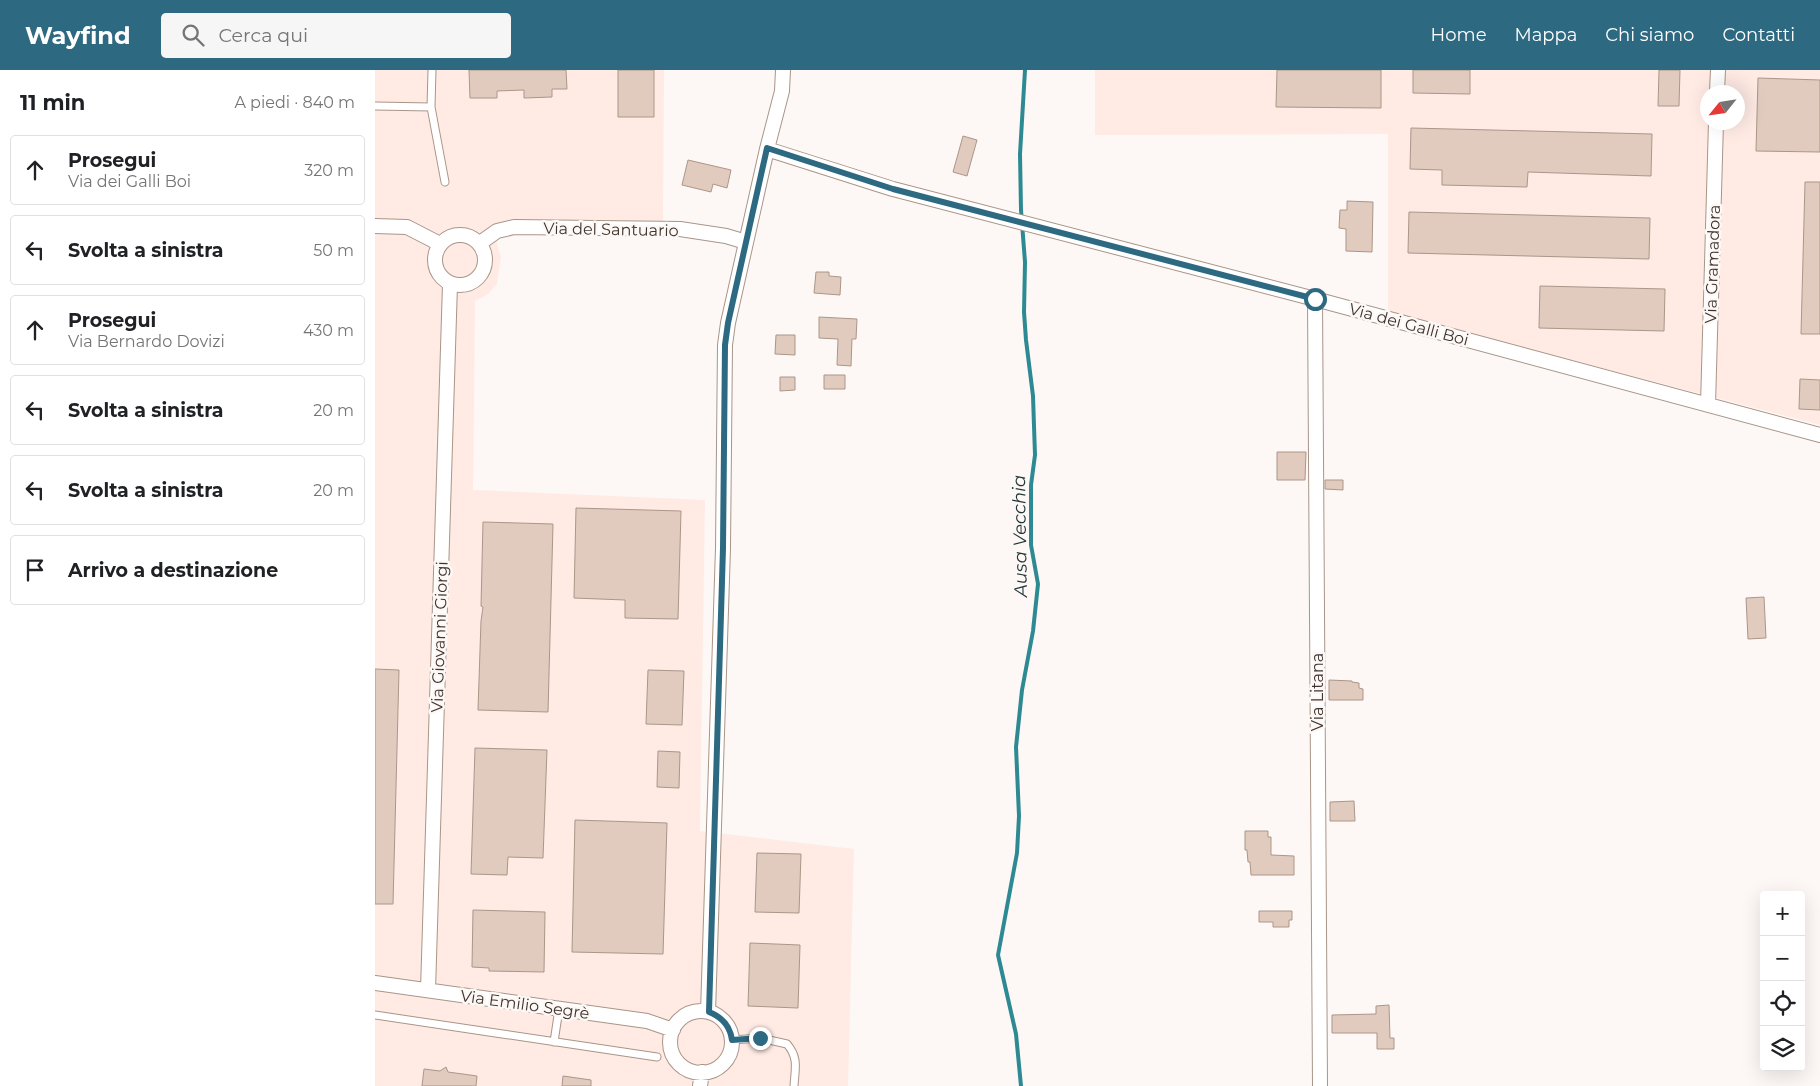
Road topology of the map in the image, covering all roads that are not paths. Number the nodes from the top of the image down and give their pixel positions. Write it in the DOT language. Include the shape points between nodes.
graph roads {
  1 [pos="432,70"];
  2 [pos="783,70"];
  3 [pos="1718,70"];
  4 [pos="1717,85"];
  5 [pos="375,106"];
  6 [pos="431,107"];
  7 [pos="1716,130"];
  8 [pos="767,148"];
  9 [pos="445,182"];
  10 [pos="375,226"];
  11 [pos="746,242"];
  12 [pos="480,243"];
  13 [pos="440,244"];
  14 [pos="450,284"];
  15 [pos="1315,299"];
  16 [pos="1708,406"];
  17 [pos="1820,435"];
  18 [pos="375,983"];
  19 [pos="428,990"];
  20 [pos="559,1008"];
  21 [pos="709,1012"];
  22 [pos="375,1015"];
  23 [pos="673,1030"];
  24 [pos="732,1040"];
  25 [pos="553,1042"];
  26 [pos="657,1057"];
  27 [pos="701,1079"];
  28 [pos="794,1086"];
  29 [pos="1320,1086"];
  1 -- 6 [label="lane"];
  2 -- 8 [label="street" via="782,91"];
  3 -- 4 [label="street"];
  5 -- 6 [label="lane"];
  6 -- 9 [label="lane"];
  7 -- 16 [label="street, Via Gramadora"];
  8 -- 11 [label="street"];
  8 -- 15 [label="street, Via dei Galli Boi" via="863,180 1000,218"];
  10 -- 13 [label="street" via="407,227"];
  11 -- 12 [label="street, Via del Santuario" via="680,229 514,227 497,231"];
  11 -- 21 [label="street" via="725,345 723,548"];
  12 -- 13 [label="street" via="460,235"];
  12 -- 14 [label="street" via="486,259 481,276 467,285"];
  13 -- 14 [label="street" via="435,266"];
  14 -- 19 [label="street, Via Giovanni Giorgi"];
  15 -- 16 [label="street, Via dei Galli Boi"];
  15 -- 29 [label="street, Via Litana"];
  16 -- 17 [label="street, Via dei Galli Boi"];
  18 -- 19 [label="street, Via Emilio Segrè"];
  19 -- 20 [label="street, Via Emilio Segrè"];
  20 -- 23 [label="street, Via Emilio Segrè" via="647,1021"];
  20 -- 25 [label="lane"];
  21 -- 23 [label="street" via="690,1013"];
  21 -- 24 [label="street" via="725,1022"];
  22 -- 25 [label="lane"];
  23 -- 27 [label="street" via="674,1056"];
  24 -- 27 [label="street" via="724,1062"];
  24 -- 28 [label="lane" via="760,1038 787,1044 795,1054"];
  25 -- 26 [label="lane"];
}
